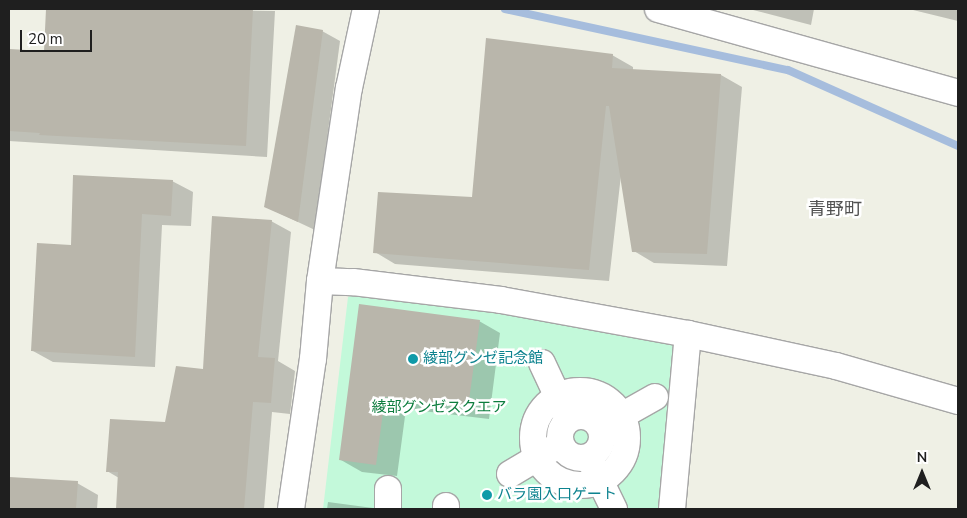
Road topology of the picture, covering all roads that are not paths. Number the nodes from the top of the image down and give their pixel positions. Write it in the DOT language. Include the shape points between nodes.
graph roads {
  1 [pos="366,9"];
  2 [pos="658,9"];
  3 [pos="958,93"];
  4 [pos="320,281"];
  5 [pos="688,334"];
  6 [pos="542,363"];
  7 [pos="655,398"];
  8 [pos="958,401"];
  9 [pos="563,420"];
  10 [pos="610,422"];
  11 [pos="538,457"];
  12 [pos="588,457"];
  13 [pos="510,474"];
  14 [pos="600,480"];
  15 [pos="292,509"];
  16 [pos="614,509"];
  17 [pos="672,509"];
  1 -- 4 [label="street" via="349,88"];
  2 -- 3 [label="street"];
  4 -- 5 [label="street" via="354,282 501,300"];
  4 -- 15 [label="street"];
  5 -- 8 [label="street" via="836,366"];
  5 -- 17 [label="street"];
  6 -- 9 [label="street"];
  7 -- 10 [label="street"];
  9 -- 10 [label="street" via="575,391 590,392 604,398"];
  9 -- 11 [label="street"];
  9 -- 11 [label="street" via="547,405 533,433"];
  9 -- 12 [label="street" via="568,454"];
  10 -- 12 [label="street"];
  10 -- 14 [label="street" via="628,435 626,450 620,464"];
  11 -- 13 [label="street"];
  11 -- 14 [label="street" via="551,475 564,482 580,485"];
  12 -- 14 [label="street"];
  14 -- 16 [label="street"];
}
